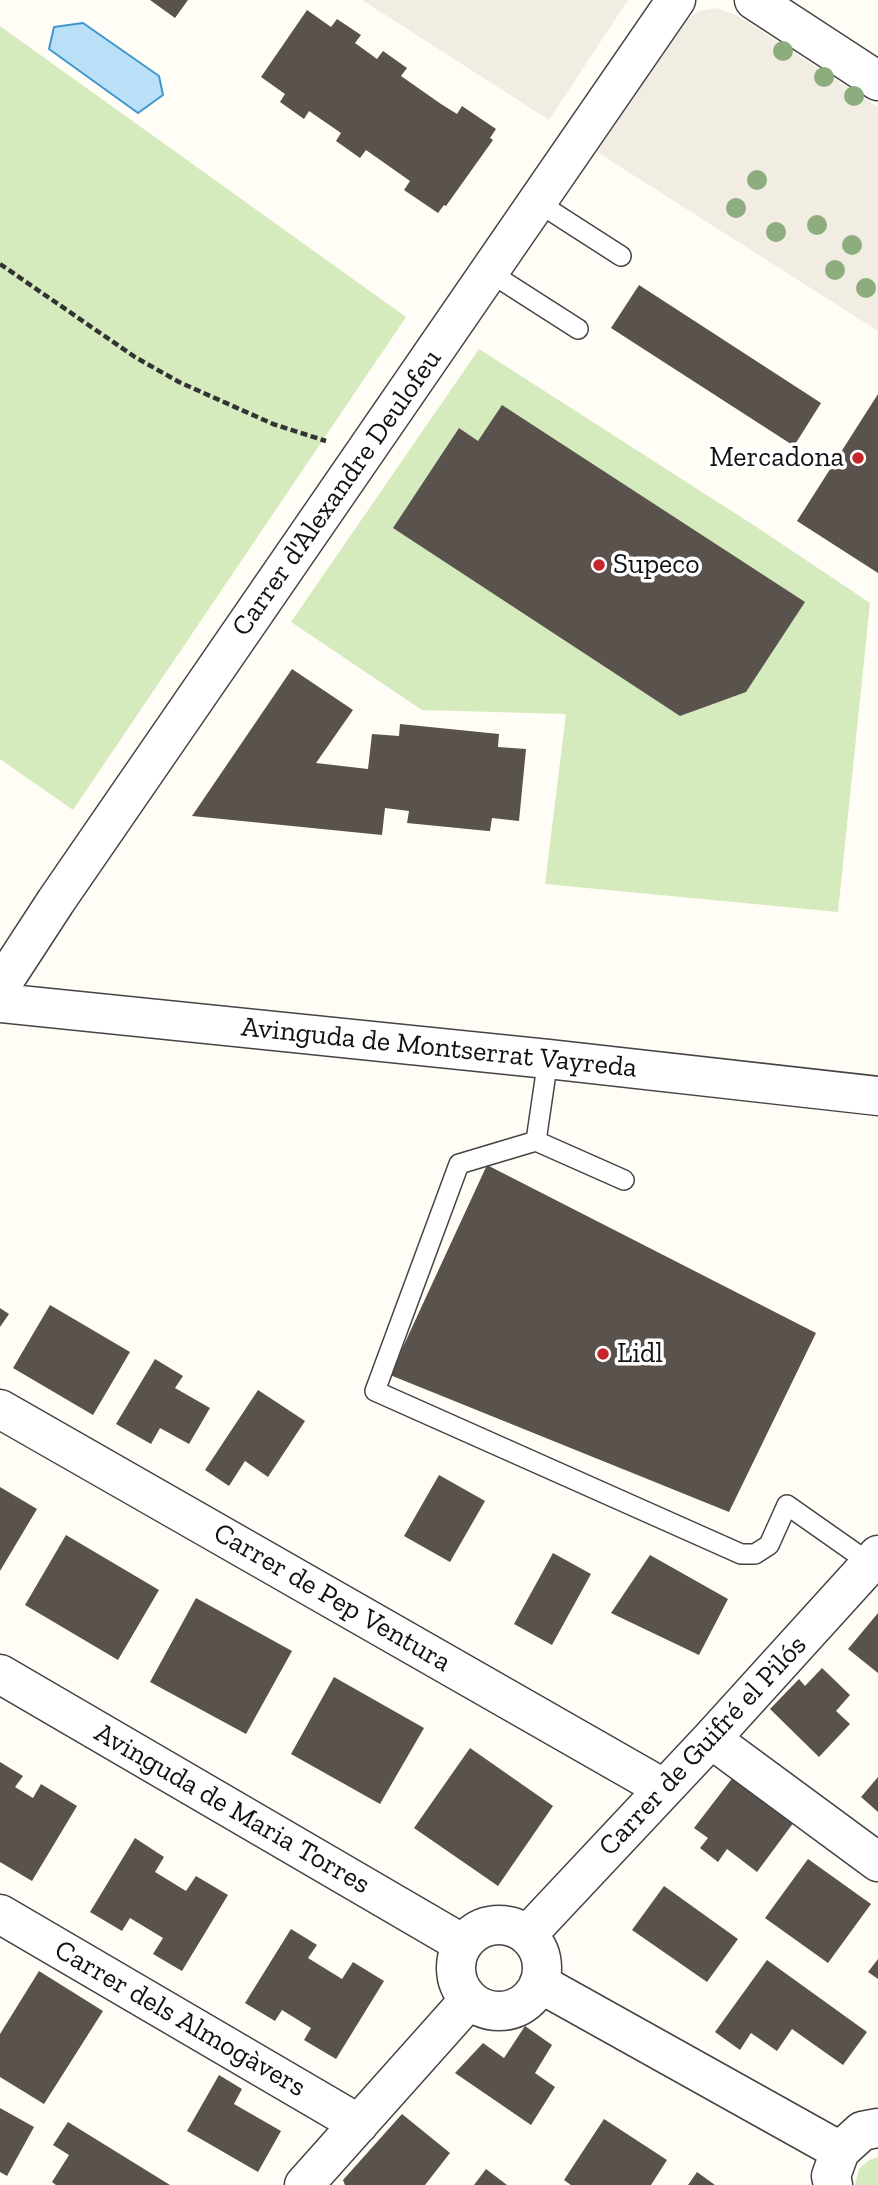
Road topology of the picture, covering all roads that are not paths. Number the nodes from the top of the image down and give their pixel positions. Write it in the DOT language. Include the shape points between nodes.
graph roads {
  1 [pos="676,0"];
  2 [pos="754,0"];
  3 [pos="878,80"];
  4 [pos="537,202"];
  5 [pos="621,256"];
  6 [pos="489,272"];
  7 [pos="579,329"];
  8 [pos="0,987"];
  9 [pos="0,1003"];
  10 [pos="548,1059"];
  11 [pos="878,1096"];
  12 [pos="536,1141"];
  13 [pos="624,1180"];
  14 [pos="0,1409"];
  15 [pos="874,1559"];
  16 [pos="0,1674"];
  17 [pos="711,1739"];
  18 [pos="663,1788"];
  19 [pos="878,1862"];
  20 [pos="0,1914"];
  21 [pos="527,1935"];
  22 [pos="463,1944"];
  23 [pos="540,1983"];
  24 [pos="470,2000"];
  25 [pos="359,2124"];
  26 [pos="878,2128"];
  27 [pos="836,2168"];
  28 [pos="304,2185"];
  1 -- 4 [label="street, Carrer d'Alexandre Deulofeu"];
  2 -- 3 [label="street"];
  4 -- 5 [label="lane"];
  4 -- 6 [label="street, Carrer d'Alexandre Deulofeu"];
  6 -- 7 [label="lane"];
  6 -- 8 [label="street, Carrer d'Alexandre Deulofeu"];
  9 -- 10 [label="street, Avinguda de Montserrat Vayreda"];
  10 -- 11 [label="street, Avinguda de Montserrat Vayreda"];
  10 -- 12 [label="lane"];
  12 -- 13 [label="lane"];
  12 -- 15 [label="lane" via="459,1164 375,1391 741,1554 755,1554 769,1545 787,1505"];
  14 -- 18 [label="street, Carrer de Pep Ventura"];
  15 -- 17 [label="street, Carrer de Guifré el Pilós"];
  16 -- 22 [label="street, Avinguda de Maria Torres"];
  17 -- 18 [label="street, Carrer de Guifré el Pilós"];
  17 -- 19 [label="street"];
  18 -- 21 [label="street, Carrer de Guifré el Pilós"];
  20 -- 25 [label="street, Carrer dels Almogàvers"];
  21 -- 22 [label="street" via="500,1925 480,1930"];
  21 -- 23 [label="street" via="538,1949"];
  22 -- 24 [label="street" via="456,1963 458,1983"];
  23 -- 24 [label="street" via="527,2001 509,2010 488,2010"];
  23 -- 27 [label="street"];
  24 -- 25 [label="street"];
  25 -- 28 [label="street"];
  26 -- 27 [label="street" via="863,2131"];
}
